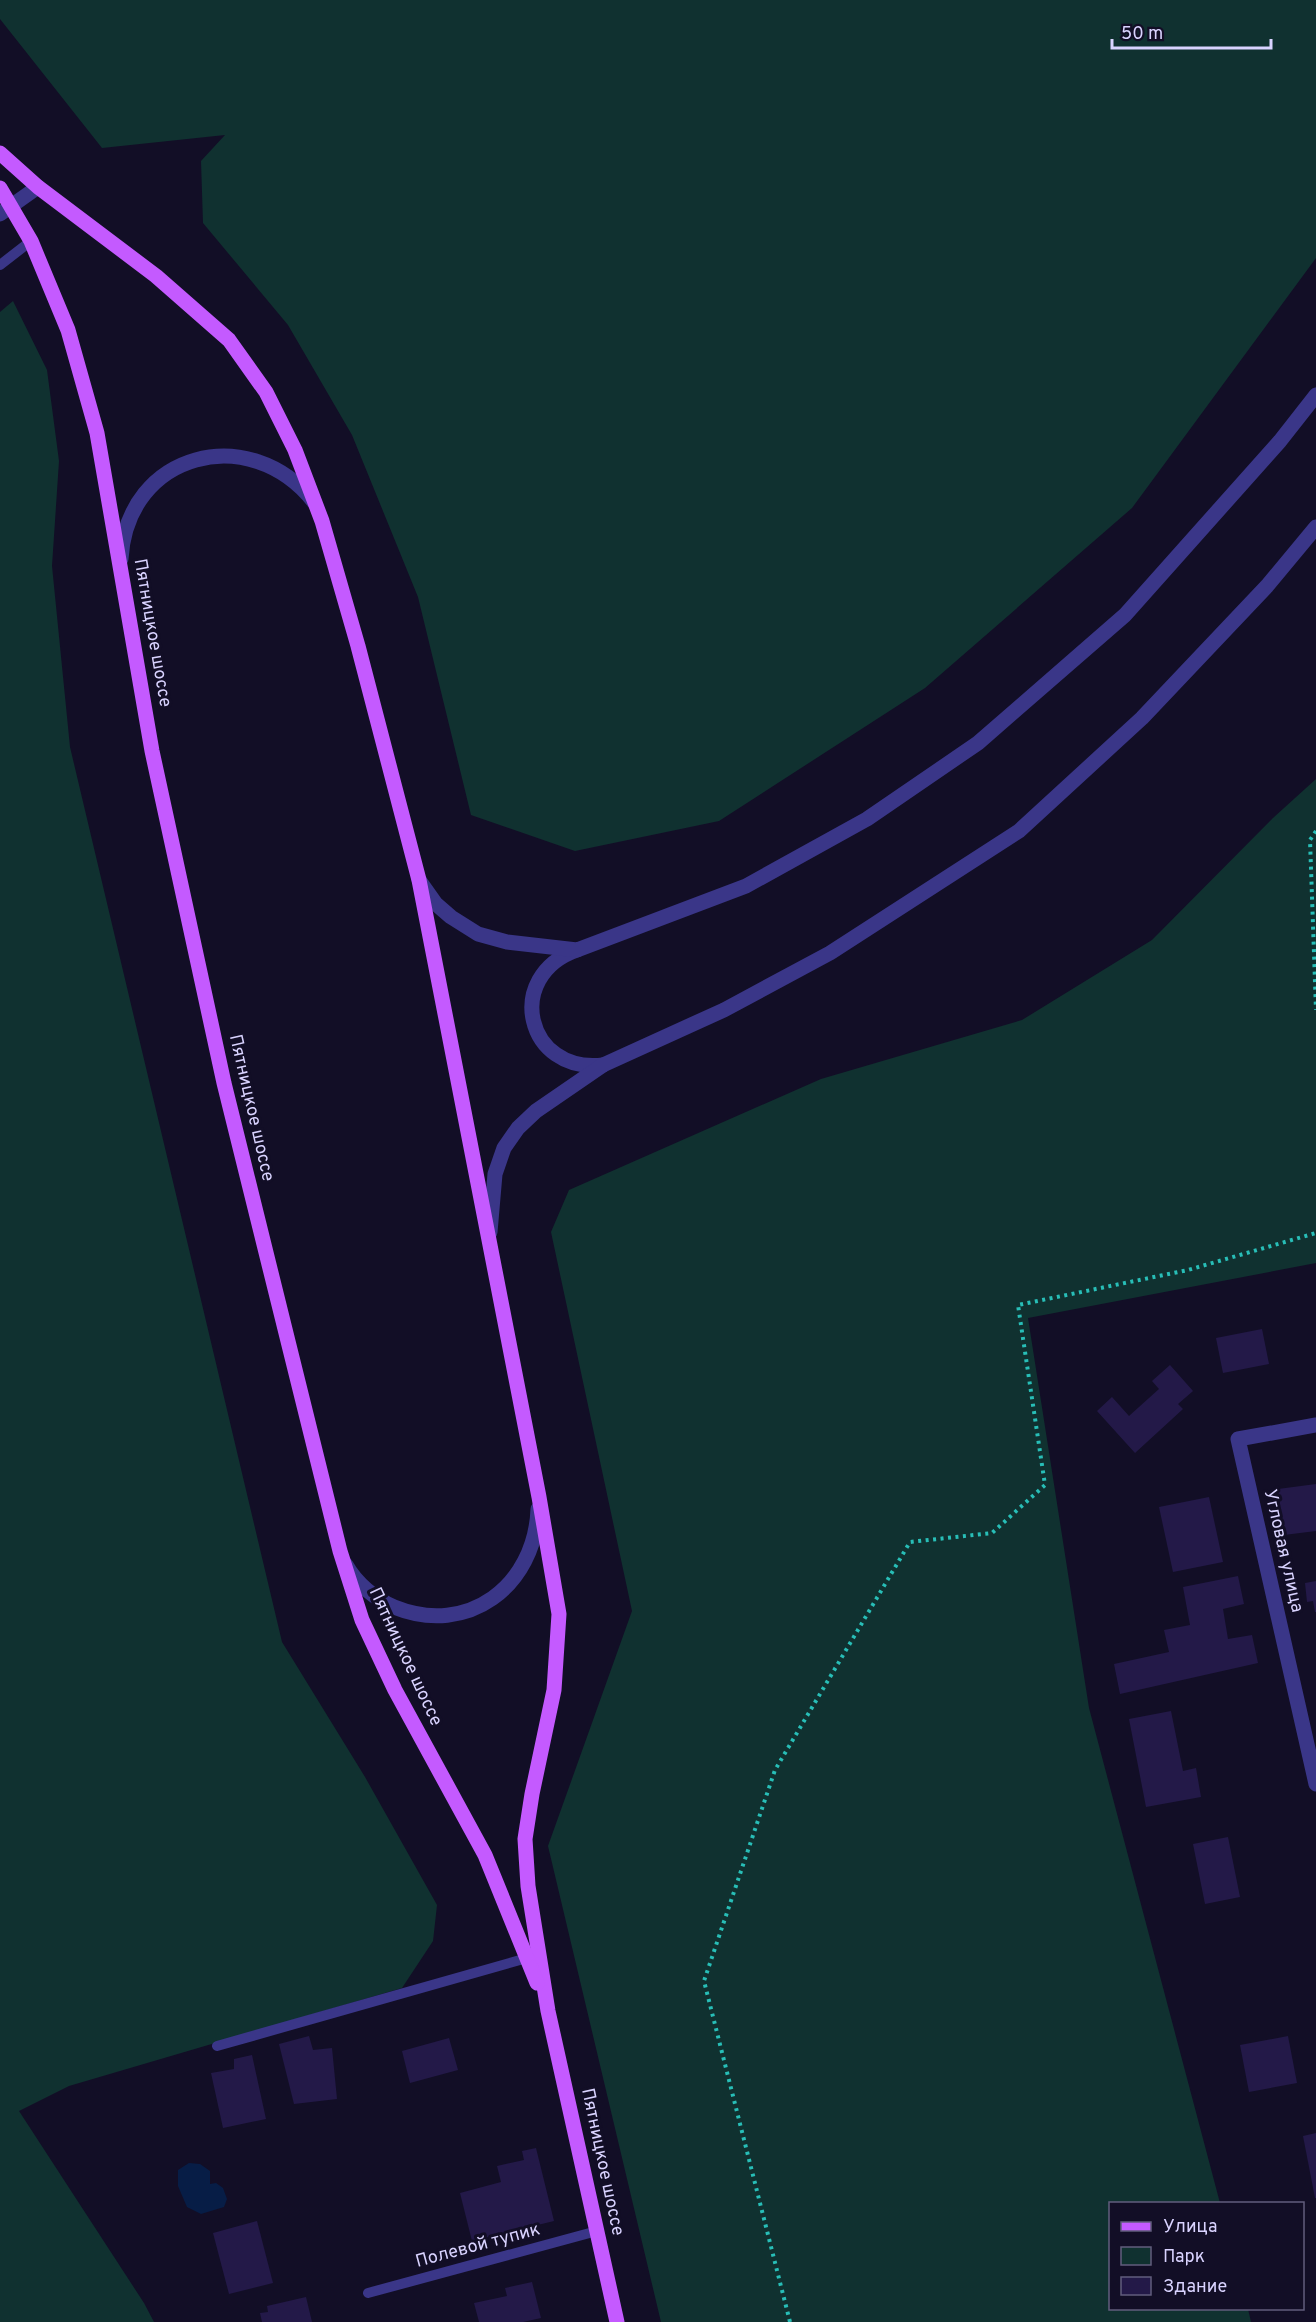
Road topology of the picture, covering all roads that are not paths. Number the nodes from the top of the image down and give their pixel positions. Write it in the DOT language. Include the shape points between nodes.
graph roads {
  1 [pos="0,153"];
  2 [pos="38,187"];
  3 [pos="0,188"];
  4 [pos="0,214"];
  5 [pos="31,241"];
  6 [pos="0,265"];
  7 [pos="1316,395"];
  8 [pos="322,521"];
  9 [pos="1316,527"];
  10 [pos="123,583"];
  11 [pos="419,880"];
  12 [pos="577,950"];
  13 [pos="603,1065"];
  14 [pos="489,1238"];
  15 [pos="1316,1425"];
  16 [pos="539,1497"];
  17 [pos="340,1551"];
  18 [pos="1316,1785"];
  19 [pos="527,1958"];
  20 [pos="548,2011"];
  21 [pos="217,2046"];
  22 [pos="597,2231"];
  23 [pos="368,2293"];
  24 [pos="617,2322"];
  1 -- 2 [label="main road, Пятницкое шоссе"];
  2 -- 4 [label="street"];
  2 -- 8 [label="main road, Пятницкое шоссе" via="156,276 229,340 266,392 295,450"];
  3 -- 5 [label="main road, Пятницкое шоссе"];
  5 -- 6 [label="lane"];
  5 -- 10 [label="main road, Пятницкое шоссе" via="68,330 97,433"];
  7 -- 12 [label="street" via="1125,615 978,744 867,819 746,886"];
  8 -- 10 [label="street" via="303,489 274,467 240,456 186,463 162,477 142,496 133,512 122,546"];
  8 -- 11 [label="main road, Пятницкое шоссе"];
  9 -- 13 [label="street" via="1267,586 1142,718 1019,831 830,953 724,1010"];
  10 -- 17 [label="main road, Пятницкое шоссе" via="152,751 224,1083"];
  11 -- 12 [label="street" via="436,904 478,934 507,942"];
  11 -- 14 [label="main road, Пятницкое шоссе"];
  12 -- 13 [label="street" via="555,960 539,979 532,1015 540,1038 556,1056 579,1065"];
  13 -- 14 [label="street" via="536,1111 504,1148 495,1174"];
  14 -- 16 [label="main road, Пятницкое шоссе"];
  15 -- 18 [label="street, Угловая улица" via="1238,1439"];
  16 -- 17 [label="street" via="534,1543 517,1576 491,1600 458,1614 422,1615 387,1604 359,1582"];
  16 -- 20 [label="main road, Пятницкое шоссе" via="559,1614 554,1690 525,1839 528,1886"];
  17 -- 19 [label="main road, Пятницкое шоссе" via="362,1620 395,1690 485,1855"];
  19 -- 20 [label="main road, Пятницкое шоссе"];
  19 -- 21 [label="lane"];
  20 -- 22 [label="main road, Пятницкое шоссе"];
  22 -- 23 [label="lane, Полевой тупик"];
  22 -- 24 [label="main road, Пятницкое шоссе"];
}
